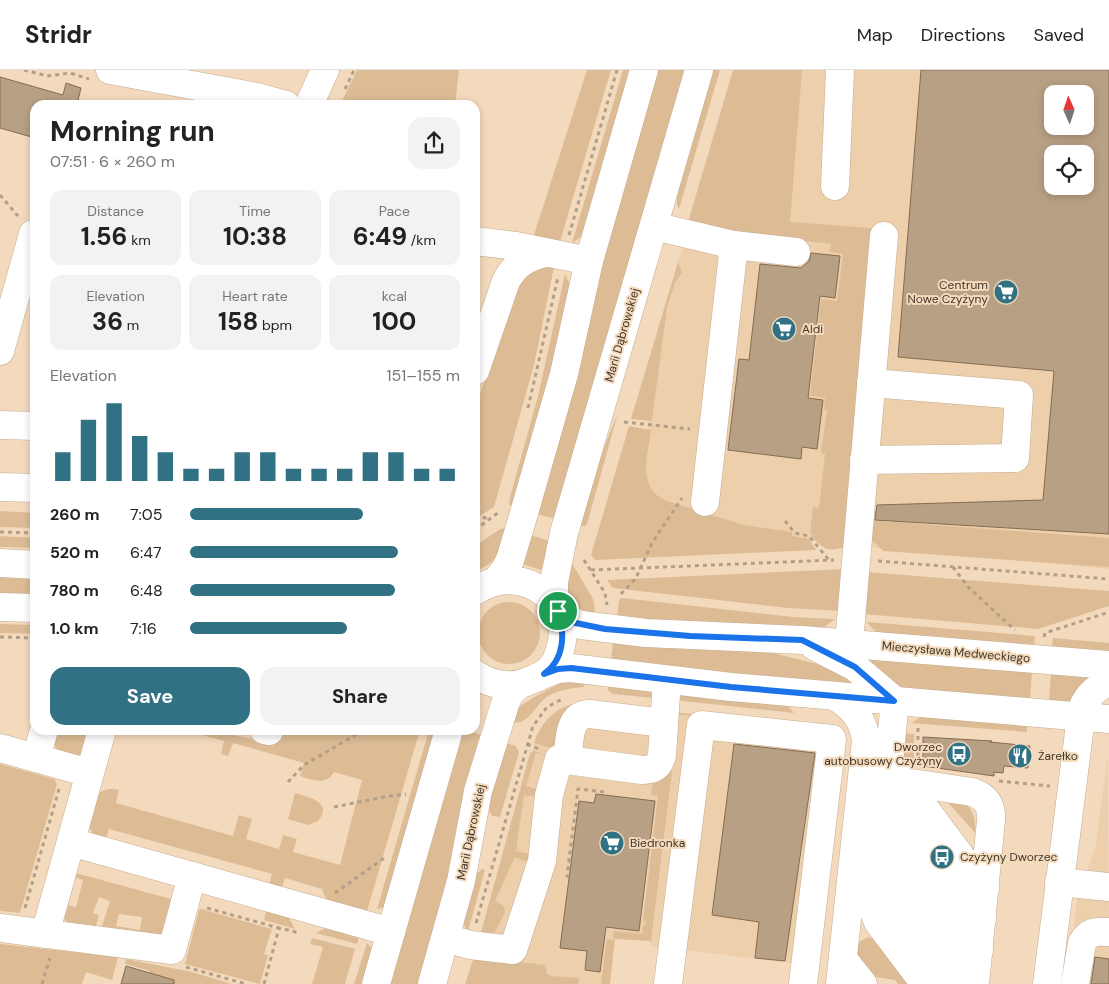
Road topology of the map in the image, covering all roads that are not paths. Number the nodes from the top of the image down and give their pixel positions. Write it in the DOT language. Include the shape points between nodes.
graph roads {
  1 [pos="110,70"];
  2 [pos="325,70"];
  3 [pos="644,70"];
  4 [pos="699,70"];
  5 [pos="840,70"];
  6 [pos="185,95"];
  7 [pos="268,100"];
  8 [pos="311,100"];
  9 [pos="835,186"];
  10 [pos="654,226"];
  11 [pos="884,236"];
  12 [pos="480,241"];
  13 [pos="30,245"];
  14 [pos="734,245"];
  15 [pos="796,252"];
  16 [pos="552,261"];
  17 [pos="589,261"];
  18 [pos="0,351"];
  19 [pos="480,356"];
  20 [pos="871,384"];
  21 [pos="0,425"];
  22 [pos="30,426"];
  23 [pos="864,460"];
  24 [pos="0,487"];
  25 [pos="30,488"];
  26 [pos="706,502"];
  27 [pos="0,563"];
  28 [pos="30,565"];
  29 [pos="480,588"];
  30 [pos="556,606"];
  31 [pos="0,607"];
  32 [pos="30,608"];
  33 [pos="802,640"];
  34 [pos="848,644"];
  35 [pos="1109,665"];
  36 [pos="544,674"];
  37 [pos="480,677"];
  38 [pos="667,680"];
  39 [pos="1109,681"];
  40 [pos="519,684"];
  41 [pos="822,695"];
  42 [pos="894,701"];
  43 [pos="1080,717"];
  44 [pos="1109,719"];
  45 [pos="663,723"];
  46 [pos="43,735"];
  47 [pos="100,735"];
  48 [pos="448,735"];
  49 [pos="806,736"];
  50 [pos="0,748"];
  51 [pos="36,758"];
  52 [pos="568,760"];
  53 [pos="89,773"];
  54 [pos="895,787"];
  55 [pos="882,821"];
  56 [pos="71,842"];
  57 [pos="879,853"];
  58 [pos="192,876"];
  59 [pos="1059,882"];
  60 [pos="876,884"];
  61 [pos="1109,887"];
  62 [pos="985,889"];
  63 [pos="982,919"];
  64 [pos="0,928"];
  65 [pos="391,932"];
  66 [pos="1109,932"];
  67 [pos="446,938"];
  68 [pos="48,945"];
  69 [pos="978,950"];
  70 [pos="841,971"];
  71 [pos="968,983"];
  72 [pos="376,984"];
  73 [pos="432,984"];
  74 [pos="668,984"];
  75 [pos="803,984"];
  76 [pos="863,984"];
  77 [pos="925,984"];
  78 [pos="1046,984"];
  79 [pos="1075,984"];
  1 -- 6 [label="street"];
  2 -- 8 [label="street"];
  3 -- 17 [label="street"];
  4 -- 10 [label="street, Marii Dąbrowskiej"];
  5 -- 9 [label="street"];
  6 -- 7 [label="street"];
  10 -- 14 [label="street"];
  10 -- 30 [label="street, Marii Dąbrowskiej" via="564,533 554,582"];
  11 -- 20 [label="street"];
  12 -- 16 [label="street" via="516,246"];
  13 -- 18 [label="street"];
  14 -- 15 [label="street"];
  14 -- 26 [label="street"];
  16 -- 17 [label="street"];
  16 -- 19 [label="street" via="525,259 510,273"];
  17 -- 29 [label="street" via="564,374 508,566"];
  20 -- 23 [label="street"];
  20 -- 23 [label="street" via="1019,395 1015,458"];
  21 -- 22 [label="street"];
  23 -- 34 [label="street"];
  24 -- 25 [label="street"];
  27 -- 28 [label="street"];
  29 -- 30 [label="street, Mieczysława Medweckiego" via="512,579 527,582 541,590"];
  30 -- 33 [label="street, Mieczysława Medweckiego" via="571,622 605,629"];
  30 -- 36 [label="street, Marii Dąbrowskiej" via="563,634 562,644 554,665"];
  31 -- 32 [label="street"];
  33 -- 34 [label="street, Mieczysława Medweckiego"];
  33 -- 42 [label="street, Mieczysława Medweckiego" via="855,667"];
  34 -- 35 [label="street, Mieczysława Medweckiego"];
  36 -- 38 [label="street" via="571,668"];
  36 -- 40 [label="street"];
  37 -- 40 [label="street" via="496,684"];
  38 -- 41 [label="street"];
  38 -- 45 [label="street"];
  39 -- 43 [label="street" via="1088,697"];
  40 -- 67 [label="street, Marii Dąbrowskiej" via="505,704 478,791 461,881"];
  41 -- 42 [label="street"];
  41 -- 49 [label="street"];
  41 -- 70 [label="street" via="844,701 856,712 866,740"];
  42 -- 43 [label="street"];
  42 -- 54 [label="street" via="888,759"];
  43 -- 44 [label="street"];
  43 -- 59 [label="street"];
  45 -- 52 [label="street" via="590,714 581,716 573,725"];
  45 -- 52 [label="street" via="662,756 660,763 650,770"];
  46 -- 51 [label="street"];
  47 -- 53 [label="street"];
  48 -- 65 [label="street"];
  49 -- 74 [label="street" via="701,725"];
  49 -- 75 [label="street" via="832,738"];
  50 -- 51 [label="street"];
  51 -- 53 [label="street"];
  52 -- 67 [label="street" via="560,758 550,795 542,861 513,950 470,945"];
  53 -- 56 [label="street"];
  54 -- 55 [label="street"];
  54 -- 62 [label="street"];
  54 -- 62 [label="street" via="966,790 986,800 992,815"];
  54 -- 63 [label="street"];
  55 -- 57 [label="street"];
  55 -- 69 [label="street"];
  56 -- 58 [label="street"];
  56 -- 68 [label="street"];
  57 -- 60 [label="street"];
  57 -- 71 [label="street"];
  58 -- 65 [label="street"];
  58 -- 68 [label="street" via="172,950"];
  59 -- 61 [label="street"];
  59 -- 78 [label="street"];
  60 -- 71 [label="street"];
  60 -- 77 [label="street" via="876,919"];
  62 -- 63 [label="street"];
  63 -- 69 [label="street"];
  64 -- 68 [label="street"];
  65 -- 72 [label="street"];
  66 -- 79 [label="street" via="1094,931 1085,938"];
  67 -- 73 [label="street, Marii Dąbrowskiej"];
  69 -- 71 [label="street"];
  70 -- 76 [label="street"];
}
